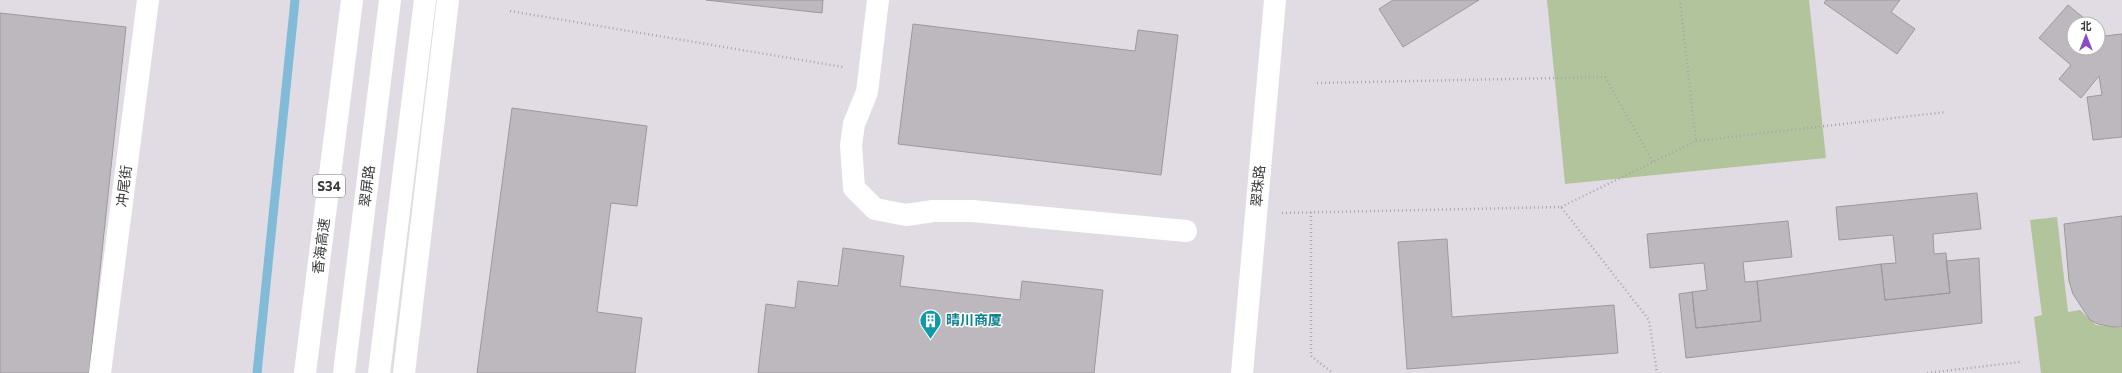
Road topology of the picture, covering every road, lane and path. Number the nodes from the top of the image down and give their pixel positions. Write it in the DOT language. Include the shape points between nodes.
graph roads {
  1 [pos="148,0"];
  2 [pos="352,0"];
  3 [pos="390,0"];
  4 [pos="425,0"];
  5 [pos="448,0"];
  6 [pos="878,0"];
  7 [pos="1275,0"];
  8 [pos="1680,0"];
  9 [pos="510,11"];
  10 [pos="870,72"];
  11 [pos="1317,83"];
  12 [pos="1946,112"];
  13 [pos="1696,141"];
  14 [pos="1653,162"];
  15 [pos="1561,207"];
  16 [pos="1310,212"];
  17 [pos="1256,213"];
  18 [pos="1186,231"];
  19 [pos="2020,362"];
  20 [pos="100,373"];
  21 [pos="305,373"];
  22 [pos="344,373"];
  23 [pos="379,373"];
  24 [pos="404,373"];
  25 [pos="1242,373"];
  26 [pos="1333,373"];
  27 [pos="1657,373"];
  28 [pos="1927,373"];
  1 -- 20 [label="main road, 冲尾街"];
  2 -- 21 [label="main road, 香海高速 / S34"];
  3 -- 22 [label="main road, 翠屏路"];
  4 -- 23 [label="main road"];
  5 -- 24 [label="main road"];
  6 -- 10 [label="main road"];
  7 -- 17 [label="main road, 翠珠路"];
  8 -- 13 [label="path"];
  9 -- 10 [label="path"];
  10 -- 18 [label="main road" via="867,92 854,124 851,145 854,188 875,209 906,215 933,211 972,211"];
  11 -- 14 [label="path" via="1605,77"];
  12 -- 13 [label="path"];
  13 -- 14 [label="path"];
  14 -- 15 [label="path"];
  15 -- 16 [label="path"];
  15 -- 27 [label="path" via="1649,320"];
  16 -- 17 [label="path"];
  16 -- 26 [label="path" via="1311,356"];
  17 -- 25 [label="main road, 翠珠路"];
  19 -- 28 [label="path"];
}
